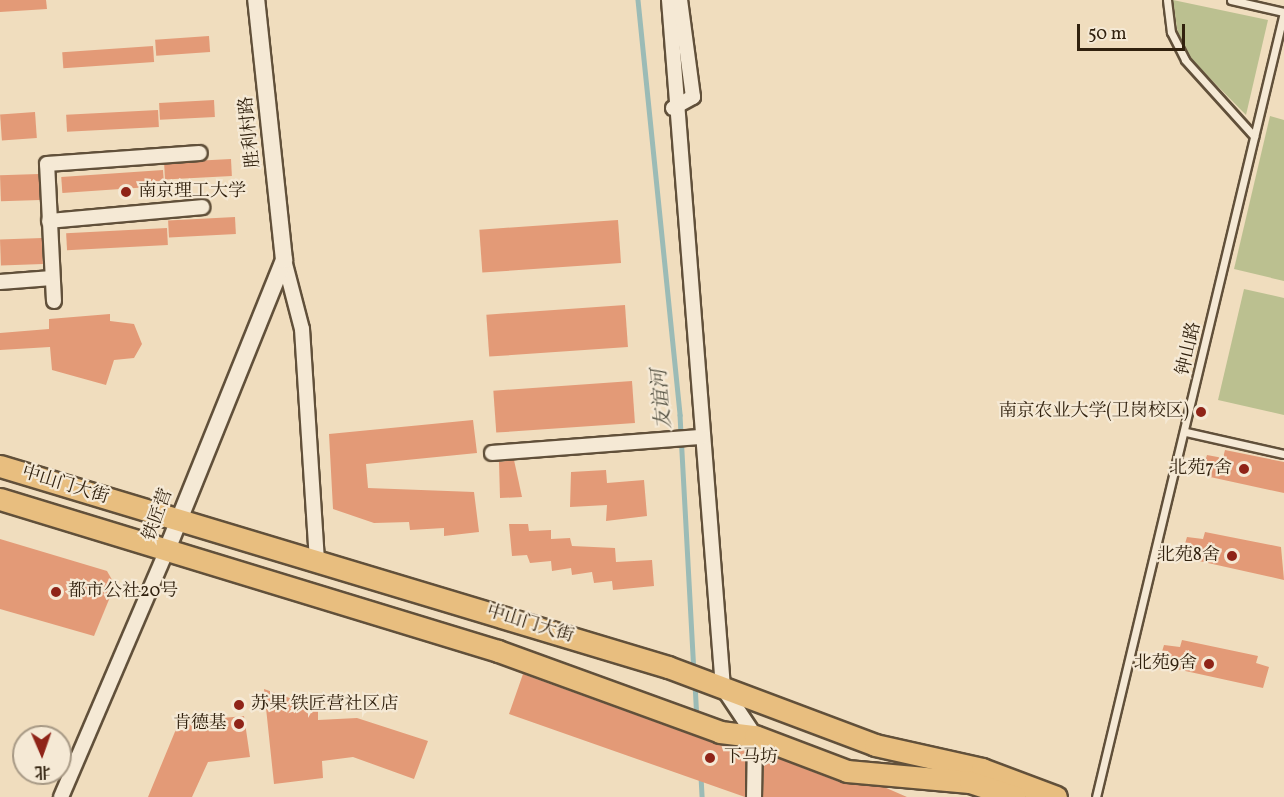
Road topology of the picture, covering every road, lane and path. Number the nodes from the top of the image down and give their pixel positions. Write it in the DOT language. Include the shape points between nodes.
graph roads {
  1 [pos="256,0"];
  2 [pos="669,0"];
  3 [pos="680,0"];
  4 [pos="1167,0"];
  5 [pos="1231,0"];
  6 [pos="1284,12"];
  7 [pos="673,108"];
  8 [pos="1254,136"];
  9 [pos="200,153"];
  10 [pos="202,207"];
  11 [pos="49,221"];
  12 [pos="284,260"];
  13 [pos="52,278"];
  14 [pos="0,282"];
  15 [pos="54,300"];
  16 [pos="1185,432"];
  17 [pos="696,437"];
  18 [pos="492,453"];
  19 [pos="1284,454"];
  20 [pos="0,466"];
  21 [pos="0,499"];
  22 [pos="176,521"];
  23 [pos="166,552"];
  24 [pos="317,559"];
  25 [pos="723,688"];
  26 [pos="755,736"];
  27 [pos="72,773"];
  28 [pos="754,797"];
  29 [pos="1015,797"];
  30 [pos="1056,797"];
  31 [pos="1096,797"];
  1 -- 12 [label="street, 胜利村路"];
  2 -- 7 [label="street"];
  3 -- 7 [label="street" via="693,97"];
  4 -- 8 [label="lane" via="1171,32 1185,60"];
  5 -- 6 [label="lane"];
  6 -- 8 [label="lane, 钟山路"];
  7 -- 17 [label="street"];
  8 -- 16 [label="lane, 钟山路"];
  9 -- 11 [label="street" via="47,164"];
  10 -- 11 [label="street"];
  11 -- 13 [label="street"];
  12 -- 22 [label="street, 铁匠营"];
  12 -- 24 [label="street" via="302,329"];
  13 -- 14 [label="street"];
  13 -- 15 [label="street"];
  16 -- 19 [label="lane"];
  16 -- 31 [label="lane, 钟山路"];
  17 -- 18 [label="street"];
  17 -- 25 [label="street"];
  20 -- 22 [label="main road, 中山门大街"];
  21 -- 23 [label="main road, 中山门大街"];
  22 -- 23 [label="street, 铁匠营"];
  22 -- 24 [label="main road, 中山门大街"];
  23 -- 26 [label="main road, 中山门大街" via="498,651 720,732"];
  23 -- 27 [label="street, 铁匠营"];
  24 -- 25 [label="main road, 中山门大街" via="669,667"];
  25 -- 26 [label="street"];
  25 -- 30 [label="main road, 中山门大街" via="875,745 982,769"];
  26 -- 28 [label="street"];
  26 -- 29 [label="main road, 中山门大街" via="846,771 970,782"];
}
